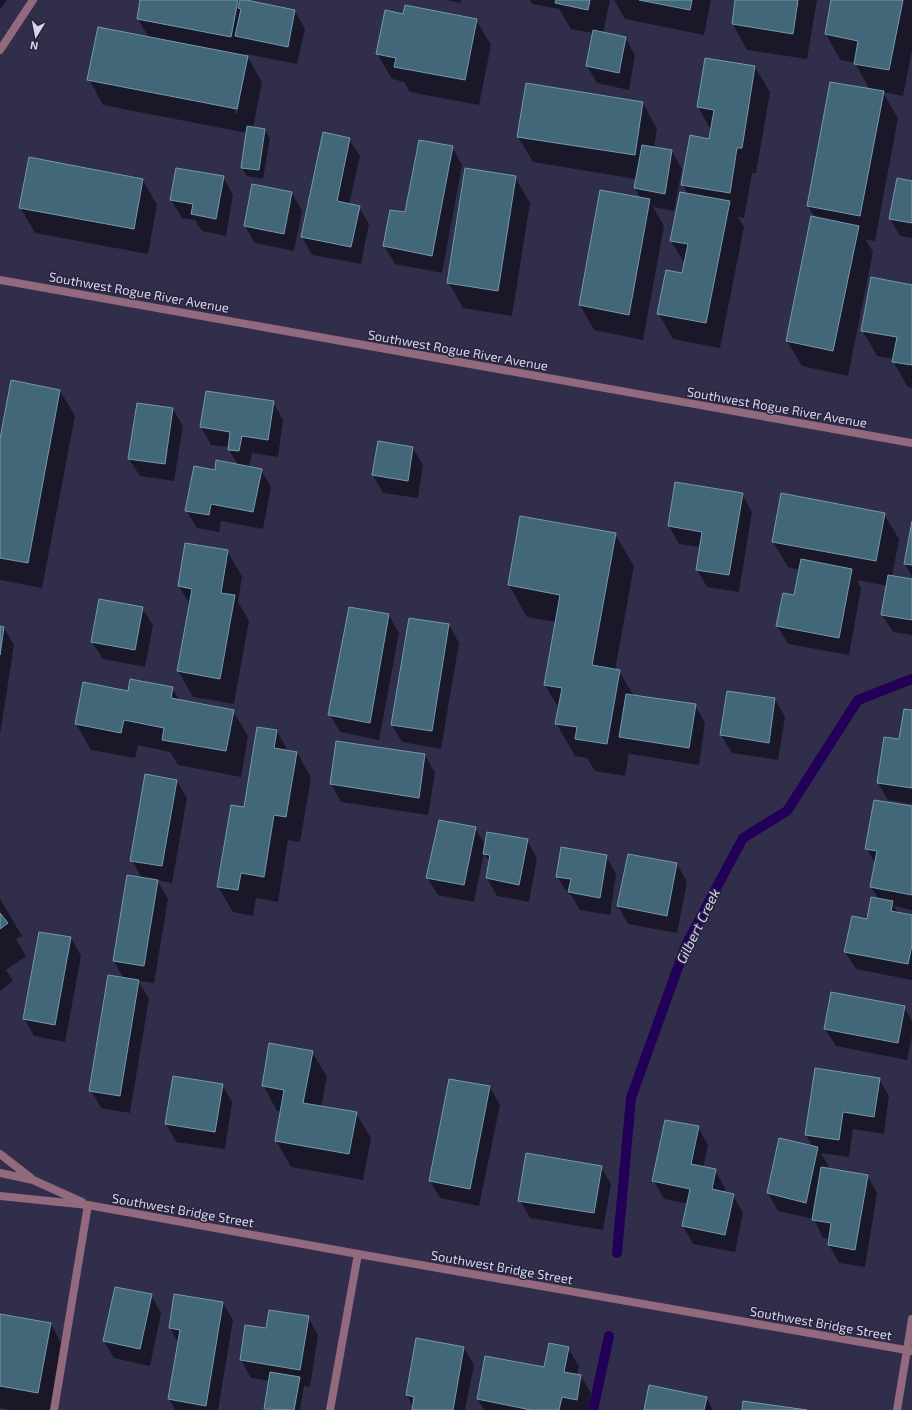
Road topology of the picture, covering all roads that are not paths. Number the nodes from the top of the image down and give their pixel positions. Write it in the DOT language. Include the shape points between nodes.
graph roads {
  1 [pos="33,0"];
  2 [pos="0,50"];
  3 [pos="0,280"];
  4 [pos="912,444"];
  5 [pos="0,1154"];
  6 [pos="0,1173"];
  7 [pos="33,1180"];
  8 [pos="0,1196"];
  9 [pos="88,1205"];
  10 [pos="358,1254"];
  11 [pos="912,1319"];
  12 [pos="909,1351"];
  13 [pos="54,1410"];
  14 [pos="330,1410"];
  15 [pos="897,1410"];
  1 -- 2 [label="street"];
  3 -- 4 [label="street, Southwest Rogue River Avenue"];
  5 -- 7 [label="street"];
  6 -- 7 [label="street, Southwest Bridge Street"];
  7 -- 9 [label="street, Southwest Bridge Street"];
  8 -- 9 [label="street, Southwest Bridge Street"];
  9 -- 10 [label="street, Southwest Bridge Street"];
  9 -- 13 [label="street"];
  10 -- 12 [label="street, Southwest Bridge Street"];
  10 -- 14 [label="street"];
  11 -- 12 [label="street"];
  12 -- 15 [label="street"];
}
